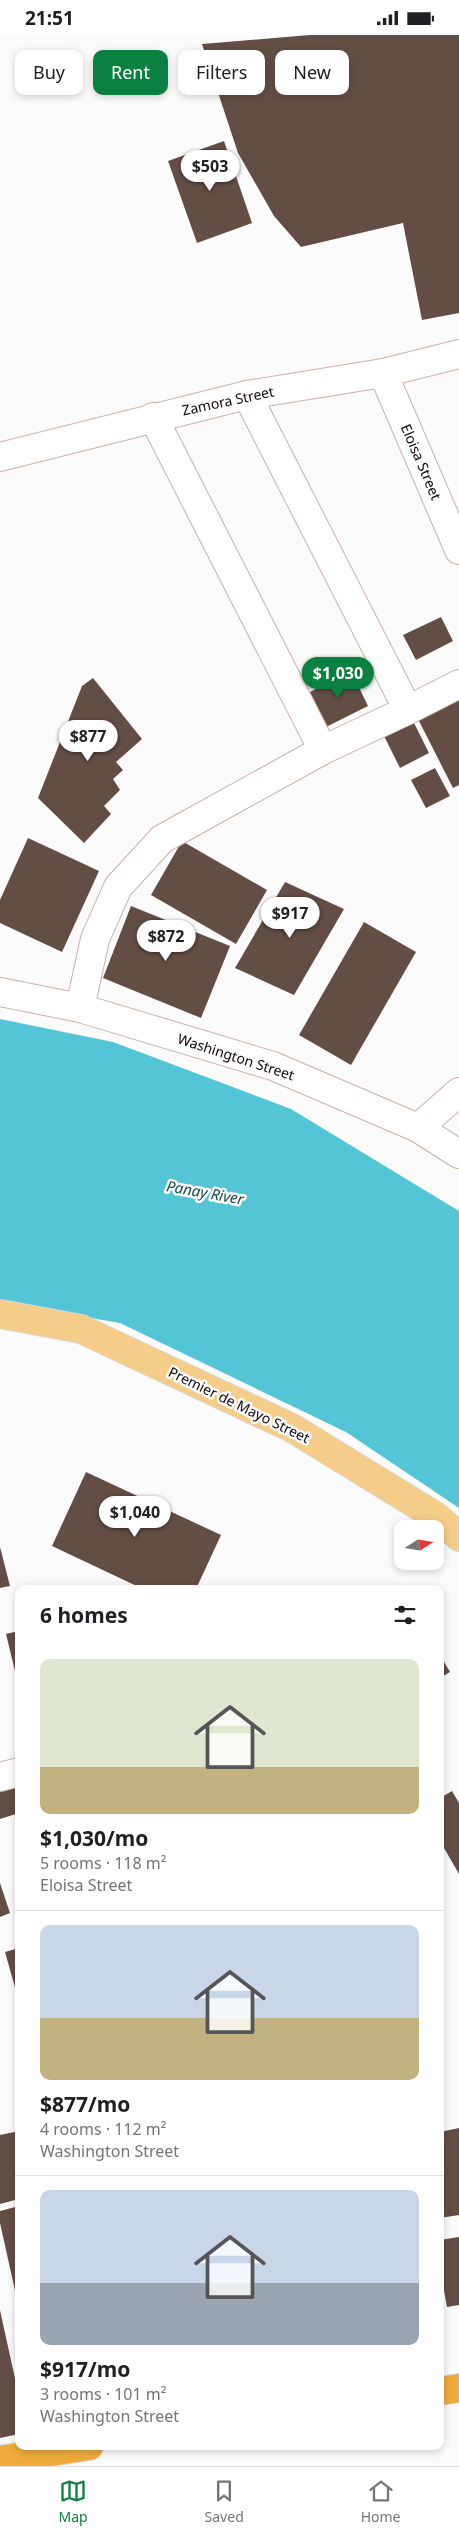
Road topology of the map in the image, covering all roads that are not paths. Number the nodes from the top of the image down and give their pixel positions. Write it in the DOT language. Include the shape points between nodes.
graph roads {
  1 [pos="459,354"];
  2 [pos="383,373"];
  3 [pos="246,395"];
  4 [pos="153,417"];
  5 [pos="0,457"];
  6 [pos="459,550"];
  7 [pos="459,684"];
  8 [pos="408,710"];
  9 [pos="322,750"];
  10 [pos="0,992"];
  11 [pos="80,1008"];
  12 [pos="459,1092"];
  13 [pos="418,1128"];
  14 [pos="459,1154"];
  15 [pos="0,1314"];
  16 [pos="459,1537"];
  17 [pos="15,1773"];
  18 [pos="0,1777"];
  19 [pos="459,2388"];
  20 [pos="444,2390"];
  21 [pos="64,2450"];
  22 [pos="0,2460"];
  1 -- 2 [label="street, Zamora Street"];
  2 -- 3 [label="street, Zamora Street"];
  2 -- 6 [label="street, Eloisa Street"];
  3 -- 4 [label="street, Zamora Street"];
  3 -- 8 [label="street"];
  4 -- 5 [label="street, Zamora Street"];
  4 -- 9 [label="street"];
  7 -- 8 [label="street"];
  8 -- 9 [label="street"];
  9 -- 11 [label="street" via="162,839 118,887 95,939"];
  10 -- 11 [label="street, Washington Street"];
  11 -- 13 [label="street, Washington Street" via="272,1067"];
  12 -- 13 [label="street"];
  13 -- 14 [label="street, Washington Street"];
  15 -- 16 [label="main road, Premier de Mayo Street" via="81,1329 292,1428 437,1517"];
  17 -- 18 [label="street"];
  19 -- 20 [label="highway"];
  21 -- 22 [label="highway"];
}
